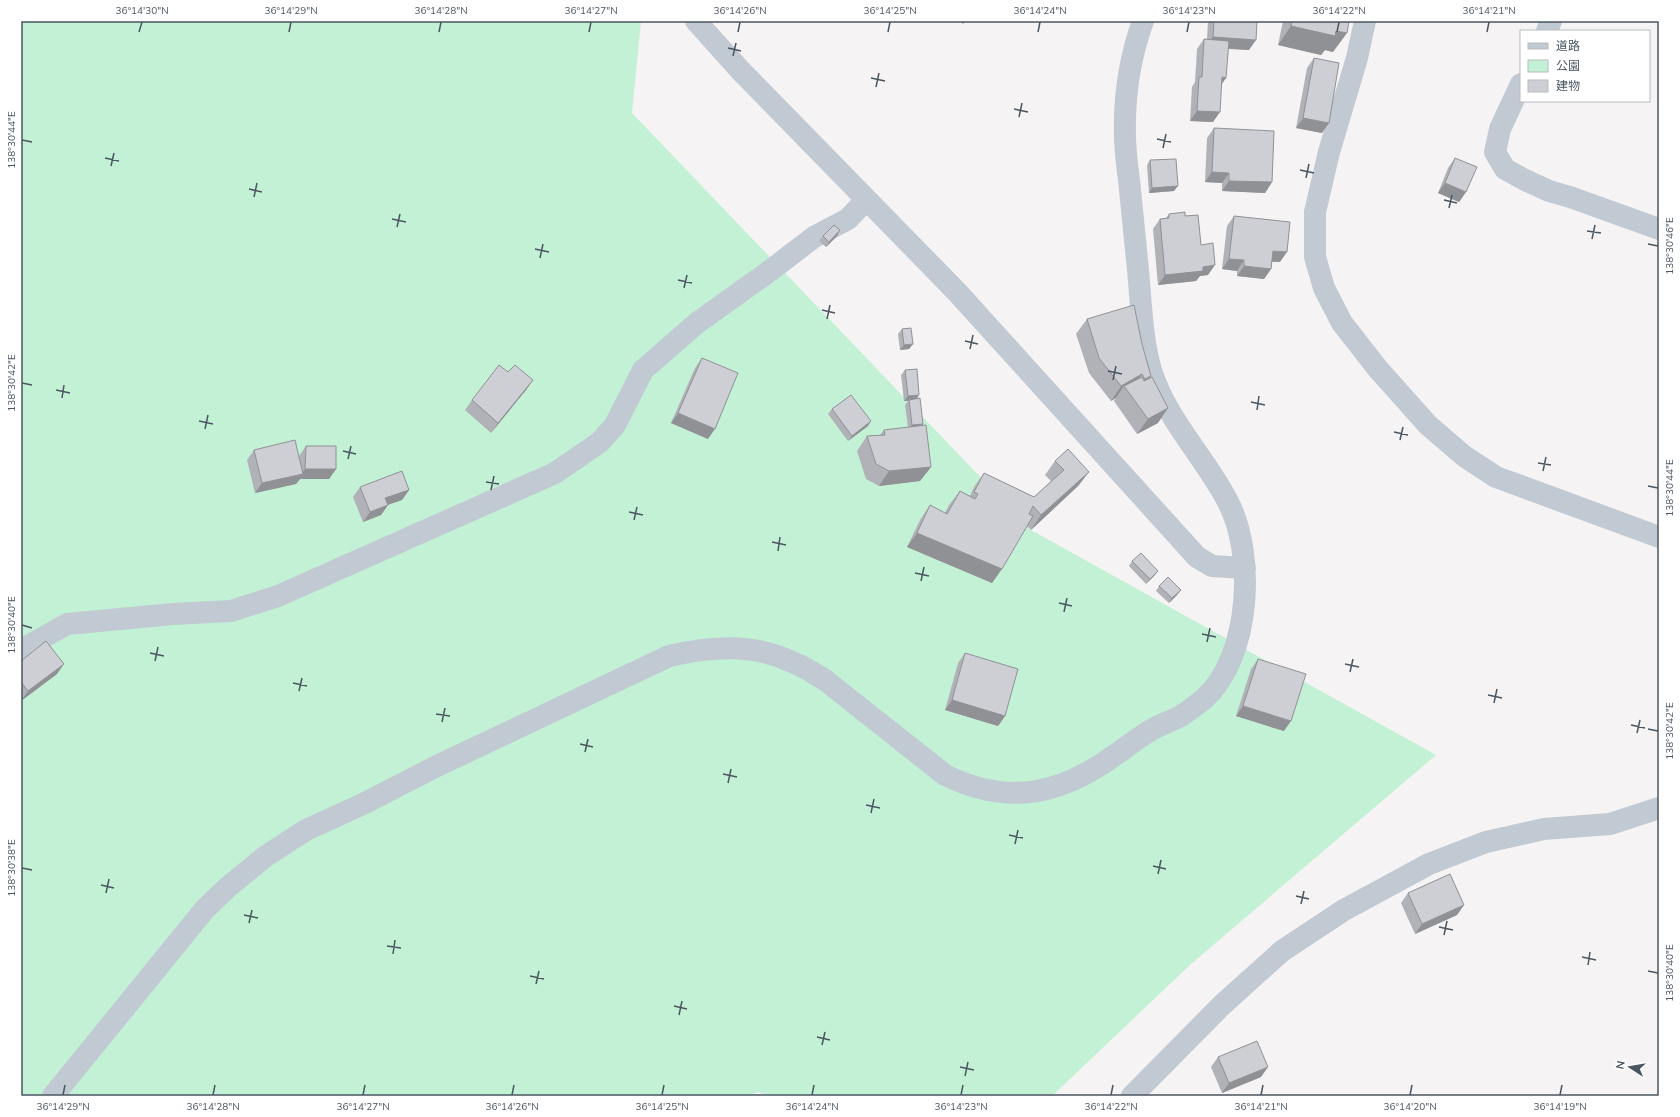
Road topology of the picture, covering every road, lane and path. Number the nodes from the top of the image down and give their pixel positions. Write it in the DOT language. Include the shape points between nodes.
graph roads {
  1 [pos="696,21"];
  2 [pos="1143,21"];
  3 [pos="1365,21"];
  4 [pos="1520,86"];
  5 [pos="866,200"];
  6 [pos="1659,229"];
  7 [pos="1659,537"];
  8 [pos="1245,568"];
  9 [pos="21,650"];
  10 [pos="1659,808"];
  11 [pos="53,1096"];
  12 [pos="1132,1096"];
  1 -- 5 [label="street"];
  2 -- 8 [label="street" via="1134,46 1124,135 1150,370 1169,412 1228,501 1242,537"];
  3 -- 7 [label="street" via="1315,212 1315,256 1324,288 1342,323 1378,369 1428,425 1464,456 1496,477"];
  4 -- 6 [label="street" via="1500,129 1495,152 1505,169 1548,191"];
  5 -- 8 [label="street" via="957,292 1197,557 1212,566"];
  5 -- 9 [label="street" via="848,219 814,237 697,323 643,370 615,425 600,442 555,473 278,596 231,611 67,624"];
  8 -- 11 [label="street" via="1243,615 1234,649 1223,674 1205,697 1181,716 1149,731 1102,765 1058,787 1039,792 986,790 963,784 945,775 825,680 783,657 728,647 699,649 669,656 636,670 306,830 266,856 206,909"];
  10 -- 12 [label="street" via="1610,824 1544,830 1486,842 1429,864 1350,906 1282,951 1222,1006"];
}
